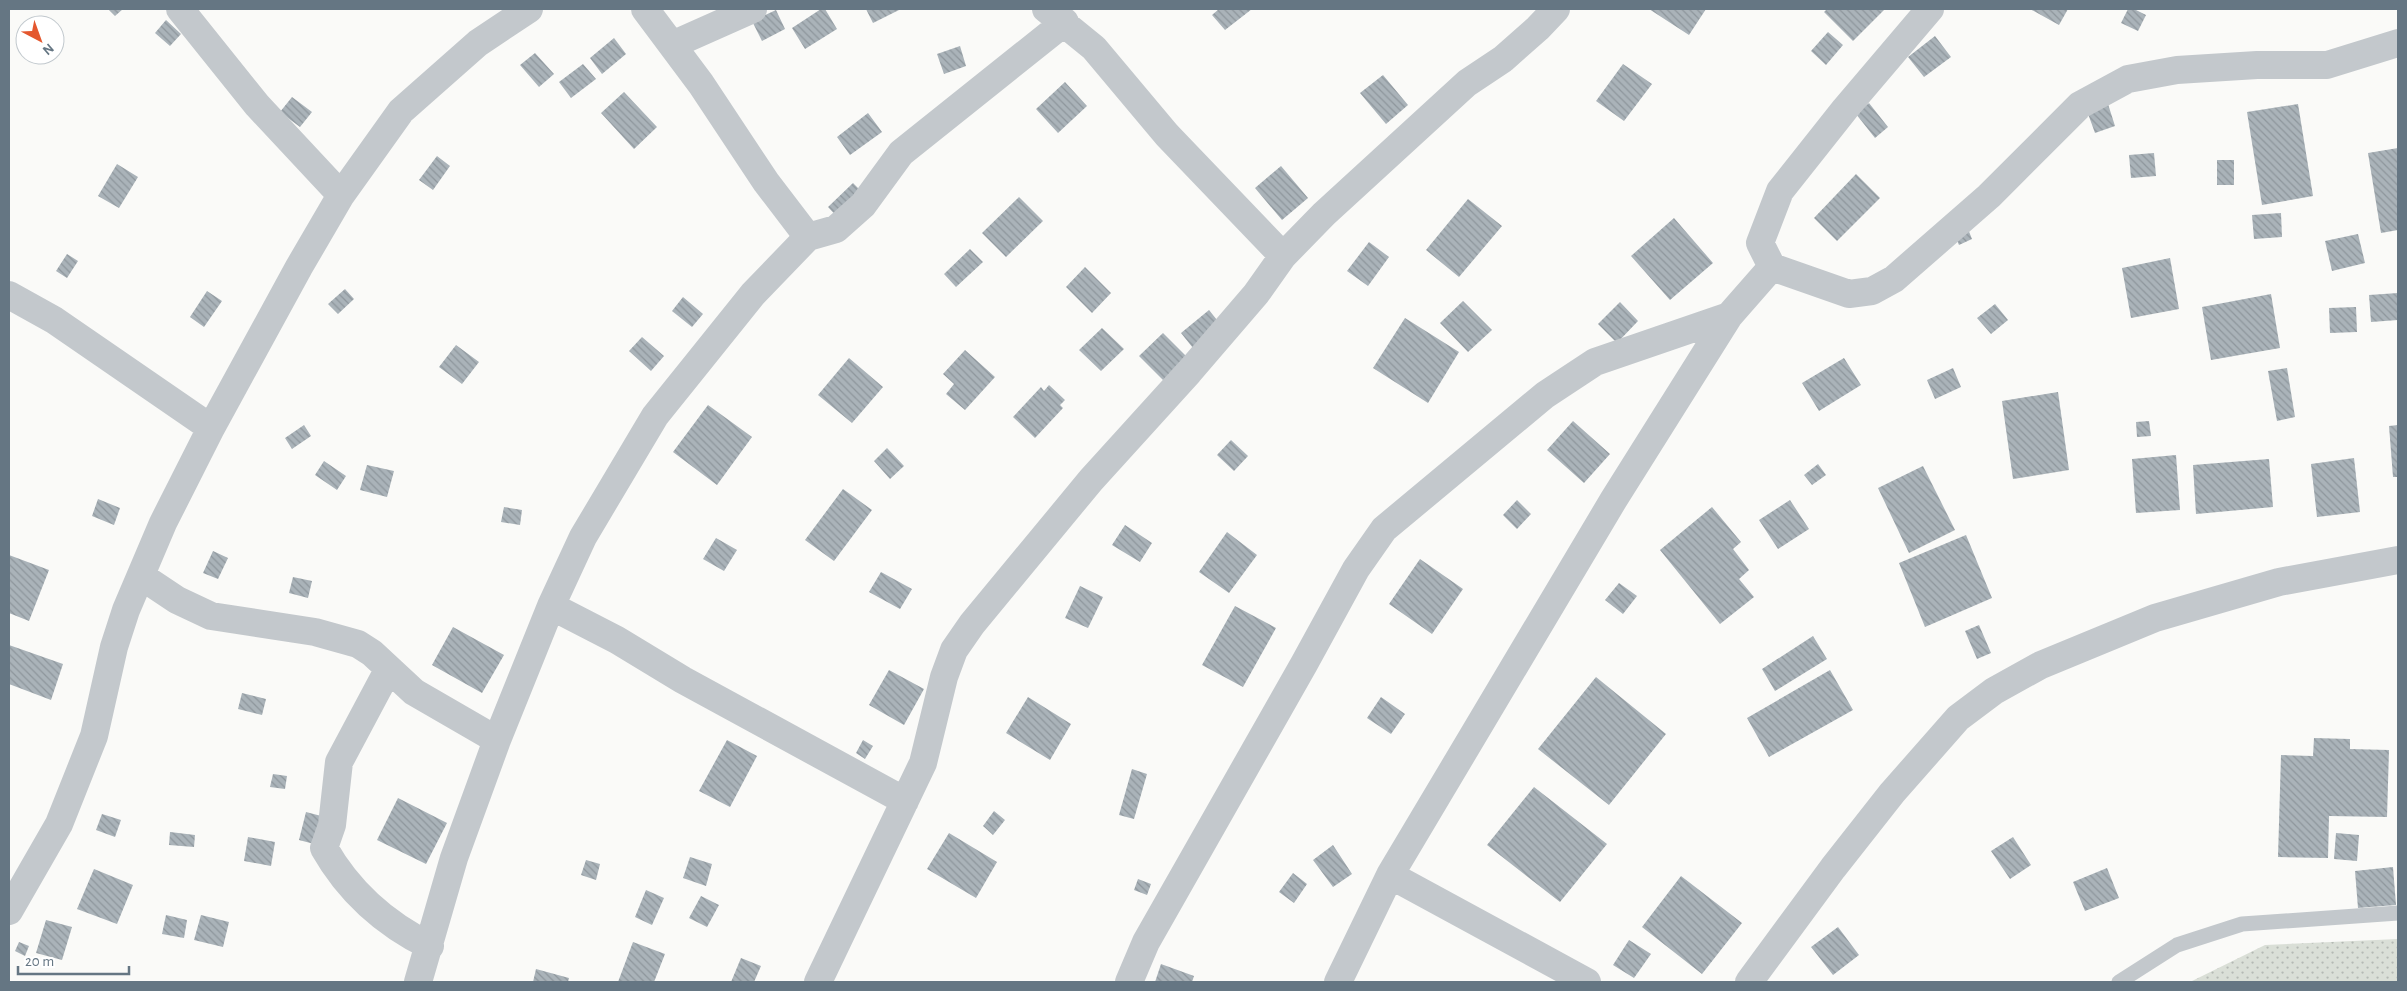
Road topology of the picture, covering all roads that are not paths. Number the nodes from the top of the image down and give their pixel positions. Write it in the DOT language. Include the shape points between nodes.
graph roads {
  1 [pos="180,9"];
  2 [pos="529,9"];
  3 [pos="645,9"];
  4 [pos="753,9"];
  5 [pos="1556,9"];
  6 [pos="1930,9"];
  7 [pos="1056,16"];
  8 [pos="2398,43"];
  9 [pos="672,45"];
  10 [pos="341,195"];
  11 [pos="808,237"];
  12 [pos="1284,256"];
  13 [pos="1772,266"];
  14 [pos="9,295"];
  15 [pos="1729,316"];
  16 [pos="211,428"];
  17 [pos="2398,560"];
  18 [pos="141,576"];
  19 [pos="551,606"];
  20 [pos="388,670"];
  21 [pos="497,740"];
  22 [pos="905,801"];
  23 [pos="1390,875"];
  24 [pos="9,911"];
  25 [pos="2398,913"];
  26 [pos="430,946"];
  27 [pos="418,982"];
  28 [pos="818,982"];
  29 [pos="1129,982"];
  30 [pos="1338,982"];
  31 [pos="1588,982"];
  32 [pos="1749,982"];
  33 [pos="2119,982"];
  1 -- 10 [label="street" via="257,105"];
  2 -- 10 [label="street" via="478,43 401,111"];
  3 -- 9 [label="street"];
  4 -- 9 [label="street"];
  5 -- 12 [label="street" via="1503,59 1467,83 1324,214"];
  6 -- 13 [label="street" via="1780,191 1760,244"];
  7 -- 11 [label="street" via="901,153 863,206 836,229"];
  7 -- 12 [label="street" via="1094,48 1167,135"];
  8 -- 13 [label="street" via="2327,65 2177,70 2128,79 2080,105 1982,202 1894,279 1872,291 1848,294"];
  9 -- 11 [label="street"];
  10 -- 16 [label="street"];
  11 -- 19 [label="street" via="753,294 655,416 583,537"];
  12 -- 22 [label="street" via="1256,294 1092,480 972,624 954,650 944,677 923,763"];
  13 -- 15 [label="street"];
  14 -- 16 [label="street" via="54,320"];
  15 -- 23 [label="street" via="1614,499"];
  15 -- 29 [label="street" via="1595,362 1545,395 1384,529 1356,569 1146,942"];
  16 -- 18 [label="street"];
  17 -- 32 [label="street" via="2279,582 2155,618 2040,665 1994,691 1958,718 1892,793"];
  18 -- 20 [label="street" via="177,600 211,616 315,632 358,644"];
  18 -- 24 [label="street" via="114,647 94,736 59,824"];
  19 -- 21 [label="street"];
  19 -- 22 [label="street"];
  20 -- 21 [label="street" via="414,692"];
  20 -- 26 [label="street" via="339,762 332,825 324,848 337,871 377,912 401,932"];
  21 -- 26 [label="street" via="454,858"];
  22 -- 28 [label="street"];
  23 -- 30 [label="street"];
  23 -- 31 [label="street"];
  25 -- 33 [label="lane" via="2242,924 2177,945"];
  26 -- 27 [label="street"];
}
